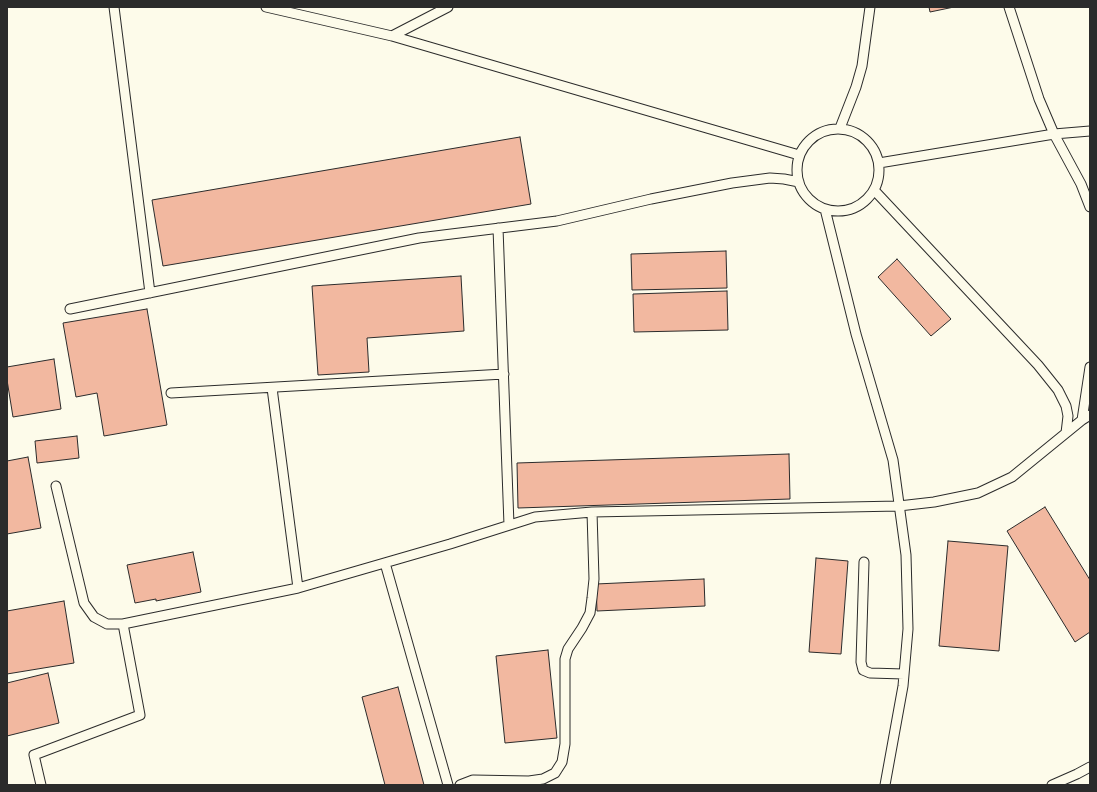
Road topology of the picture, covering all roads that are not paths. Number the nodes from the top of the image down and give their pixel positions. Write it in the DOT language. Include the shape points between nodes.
graph roads {
  1 [pos="114,7"];
  2 [pos="266,7"];
  3 [pos="448,7"];
  4 [pos="870,7"];
  5 [pos="1009,7"];
  6 [pos="392,36"];
  7 [pos="840,128"];
  8 [pos="1090,131"];
  9 [pos="1054,134"];
  10 [pos="799,155"];
  11 [pos="879,163"];
  12 [pos="798,182"];
  13 [pos="874,190"];
  14 [pos="1090,207"];
  15 [pos="825,209"];
  16 [pos="498,228"];
  17 [pos="150,293"];
  18 [pos="70,309"];
  19 [pos="1090,368"];
  20 [pos="504,374"];
  21 [pos="272,388"];
  22 [pos="172,393"];
  23 [pos="1086,417"];
  24 [pos="1066,433"];
  25 [pos="56,486"];
  26 [pos="899,506"];
  27 [pos="592,512"];
  28 [pos="510,525"];
  29 [pos="864,562"];
  30 [pos="385,563"];
  31 [pos="298,588"];
  32 [pos="123,624"];
  33 [pos="904,674"];
  34 [pos="1090,767"];
  35 [pos="41,785"];
  36 [pos="448,785"];
  37 [pos="460,785"];
  38 [pos="885,785"];
  39 [pos="1052,785"];
  1 -- 17 [label="lane"];
  2 -- 6 [label="lane"];
  3 -- 6 [label="lane"];
  4 -- 7 [label="lane" via="862,66"];
  5 -- 9 [label="lane" via="1039,99"];
  6 -- 10 [label="lane"];
  7 -- 10 [label="lane" via="827,129 815,135 805,144"];
  7 -- 11 [label="lane" via="853,131 865,138 874,149"];
  8 -- 9 [label="lane"];
  9 -- 11 [label="lane"];
  9 -- 14 [label="lane" via="1081,184"];
  10 -- 12 [label="lane" via="796,168"];
  11 -- 13 [label="lane" via="879,177"];
  12 -- 15 [label="lane" via="804,194 813,203"];
  12 -- 16 [label="lane" via="770,178 744,180 557,221"];
  13 -- 15 [label="lane" via="865,201 853,208 839,211"];
  13 -- 24 [label="lane" via="1038,365 1058,390 1068,416"];
  15 -- 26 [label="lane" via="856,334 893,460"];
  16 -- 17 [label="lane" via="420,238"];
  16 -- 20 [label="lane"];
  17 -- 18 [label="lane"];
  19 -- 23 [label="lane"];
  20 -- 21 [label="lane"];
  20 -- 28 [label="lane"];
  21 -- 22 [label="lane"];
  21 -- 31 [label="lane"];
  23 -- 24 [label="lane"];
  24 -- 26 [label="lane" via="1012,477 978,492 934,502"];
  25 -- 32 [label="lane" via="84,603 94,617 107,624"];
  26 -- 27 [label="lane"];
  26 -- 33 [label="lane" via="906,555 908,629"];
  27 -- 28 [label="lane" via="535,517"];
  27 -- 37 [label="lane" via="592,598 590,613 568,649 565,659 565,744 562,762 555,773 543,780 473,780"];
  28 -- 30 [label="lane"];
  29 -- 33 [label="lane" via="861,662 863,670 870,673"];
  30 -- 31 [label="lane"];
  30 -- 36 [label="lane"];
  31 -- 32 [label="lane"];
  32 -- 35 [label="lane" via="140,715 34,755"];
  33 -- 38 [label="lane"];
  34 -- 39 [label="lane"];
}
